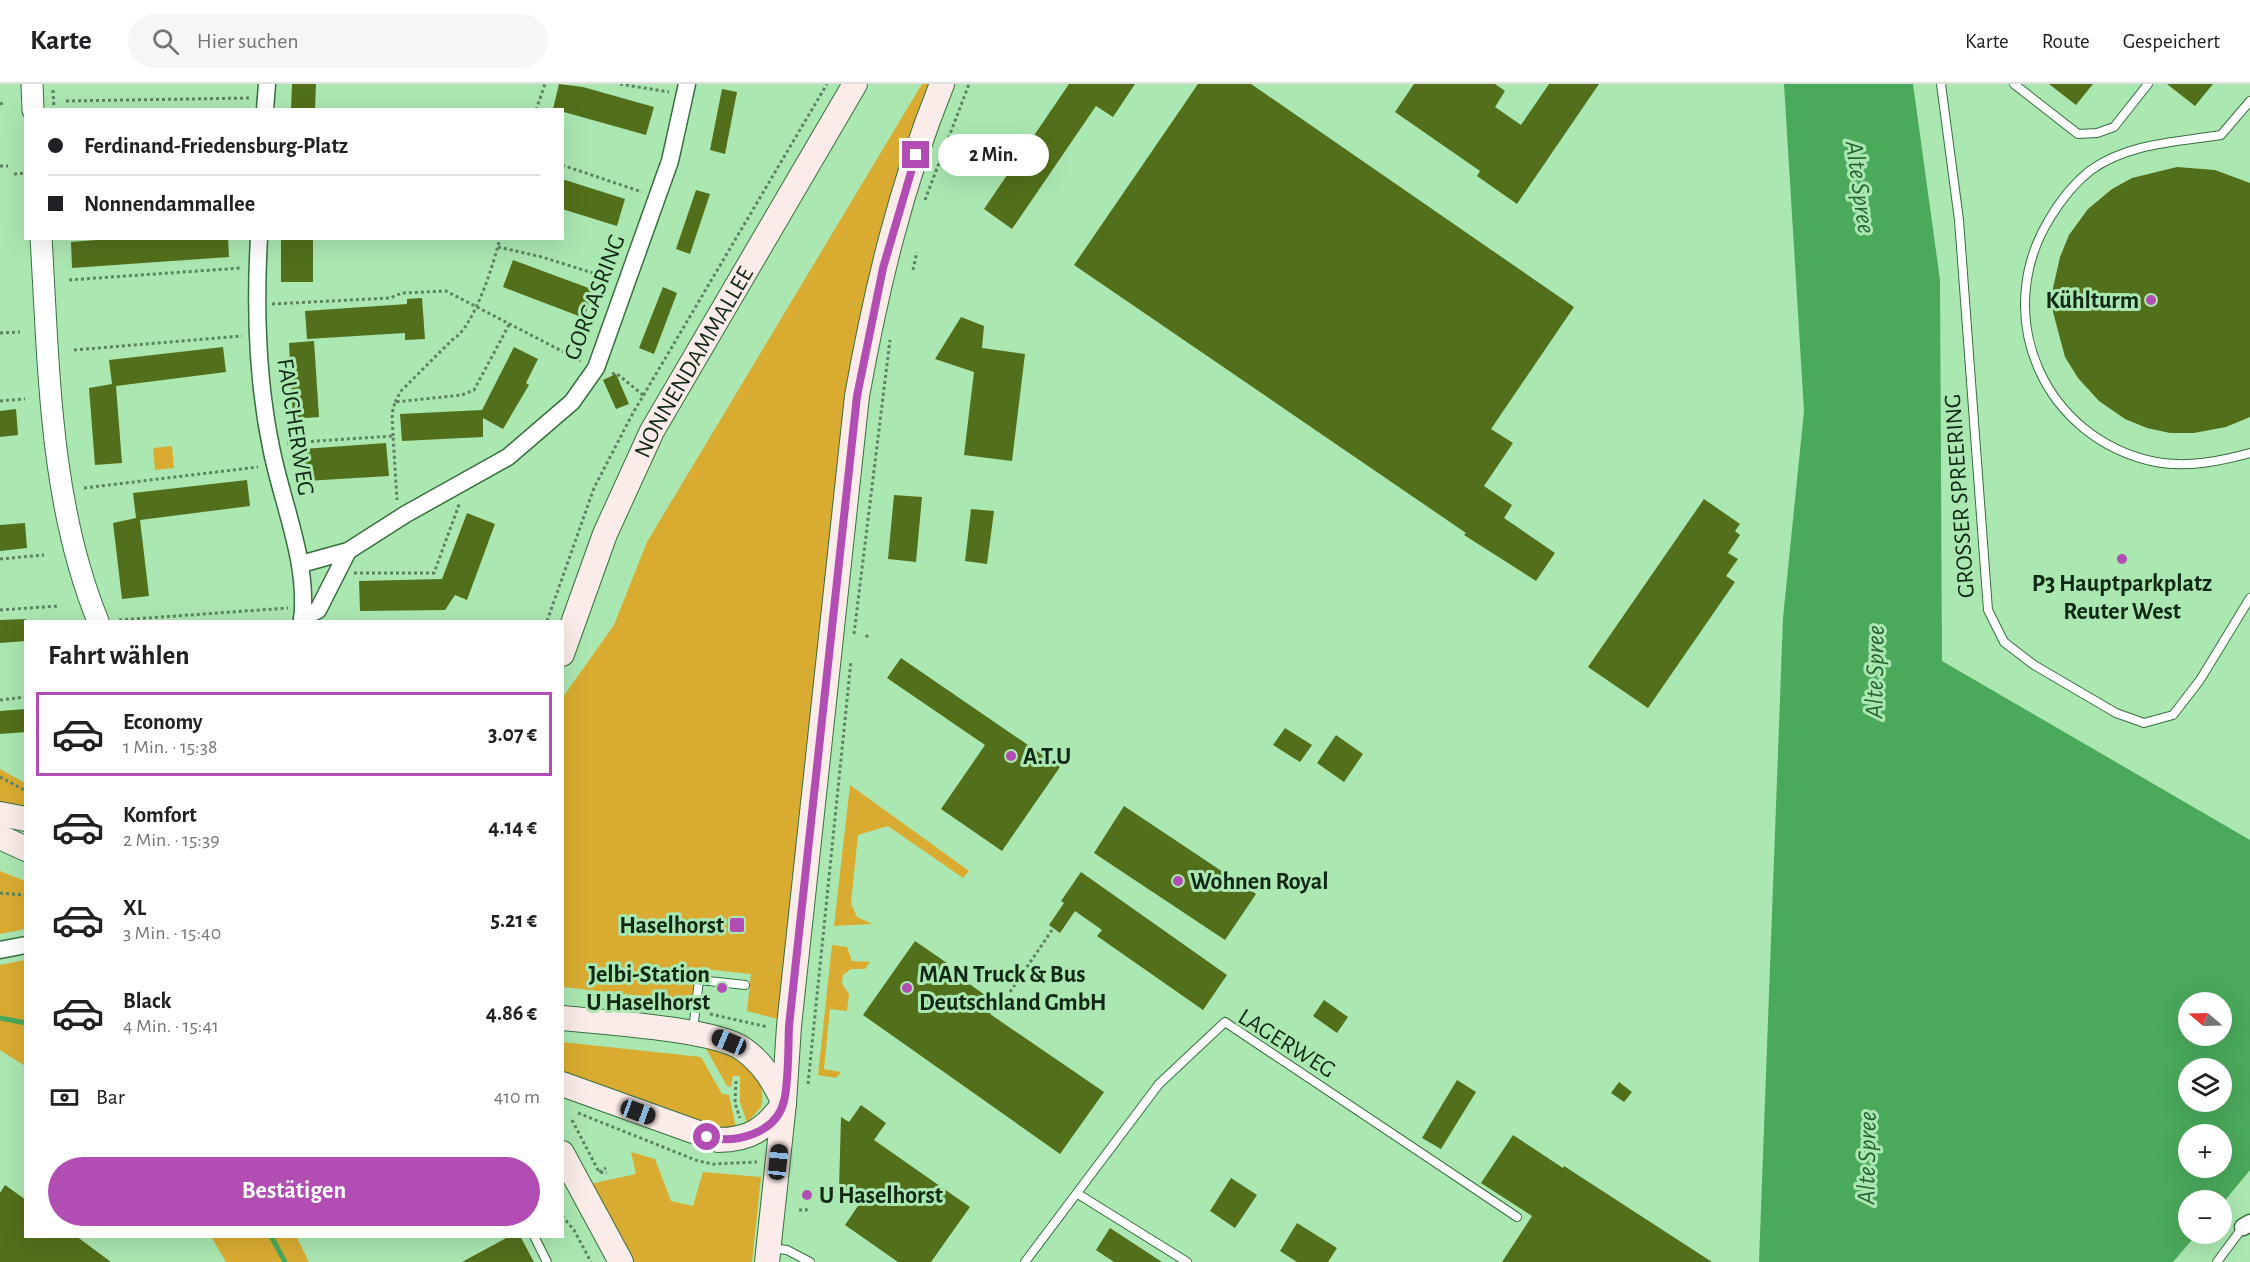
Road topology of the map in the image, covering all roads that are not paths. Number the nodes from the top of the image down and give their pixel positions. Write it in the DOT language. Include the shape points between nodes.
graph roads {
  1 [pos="32,84"];
  2 [pos="267,84"];
  3 [pos="687,84"];
  4 [pos="855,84"];
  5 [pos="942,84"];
  6 [pos="1941,84"];
  7 [pos="2014,84"];
  8 [pos="2148,84"];
  9 [pos="2250,101"];
  10 [pos="260,104"];
  11 [pos="33,108"];
  12 [pos="41,240"];
  13 [pos="259,240"];
  14 [pos="2250,453"];
  15 [pos="348,551"];
  16 [pos="301,564"];
  17 [pos="2250,598"];
  18 [pos="298,616"];
  19 [pos="98,620"];
  20 [pos="564,648"];
  21 [pos="0,814"];
  22 [pos="24,819"];
  23 [pos="0,837"];
  24 [pos="24,848"];
  25 [pos="24,945"];
  26 [pos="0,950"];
  27 [pos="745,985"];
  28 [pos="564,1018"];
  29 [pos="693,1034"];
  30 [pos="564,1085"];
  31 [pos="784,1103"];
  32 [pos="564,1157"];
  33 [pos="1078,1194"];
  34 [pos="1517,1217"];
  35 [pos="2246,1225"];
  36 [pos="535,1238"];
  37 [pos="768,1255"];
  38 [pos="548,1262"];
  39 [pos="621,1262"];
  40 [pos="810,1262"];
  41 [pos="1025,1262"];
  42 [pos="1187,1262"];
  43 [pos="2217,1262"];
  1 -- 11 [label="street"];
  2 -- 10 [label="street"];
  3 -- 15 [label="street, GORGASRING" via="670,160 602,371 539,433 508,457"];
  4 -- 20 [label="main road, NONNENDAMMALLEE" via="652,431 605,534"];
  5 -- 31 [label="main road" via="891,236 857,396"];
  6 -- 17 [label="lane, GROSSER SPREERING" via="1959,220 1988,610 2004,642 2034,665 2116,713 2144,723 2173,715 2200,680"];
  7 -- 8 [label="lane" via="2078,134 2115,127"];
  9 -- 14 [label="lane" via="2222,135 2153,144 2125,153 2092,170 2063,197 2040,234 2026,271 2025,317 2036,366 2056,400 2083,428 2110,444 2156,462 2199,464"];
  12 -- 19 [label="street" via="62,491 74,552"];
  13 -- 16 [label="street, FAUCHERWEG" via="257,304 262,385 270,444"];
  15 -- 16 [label="street, GORGASRING"];
  15 -- 18 [label="street" via="318,610"];
  16 -- 18 [label="street, FAUCHERWEG"];
  21 -- 22 [label="main road"];
  23 -- 24 [label="main road"];
  25 -- 26 [label="street"];
  27 -- 29 [label="lane" via="699,980"];
  28 -- 29 [label="main road"];
  29 -- 31 [label="main road" via="716,1037 742,1048 762,1065"];
  30 -- 31 [label="main road" via="718,1140 759,1132"];
  31 -- 37 [label="main road"];
  32 -- 39 [label="main road"];
  33 -- 34 [label="lane, LAGERWEG" via="1159,1084 1225,1022"];
  33 -- 41 [label="lane, LAGERWEG"];
  33 -- 42 [label="lane"];
  35 -- 43 [label="lane"];
  36 -- 38 [label="lane"];
  37 -- 40 [label="lane" via="787,1250"];
}
